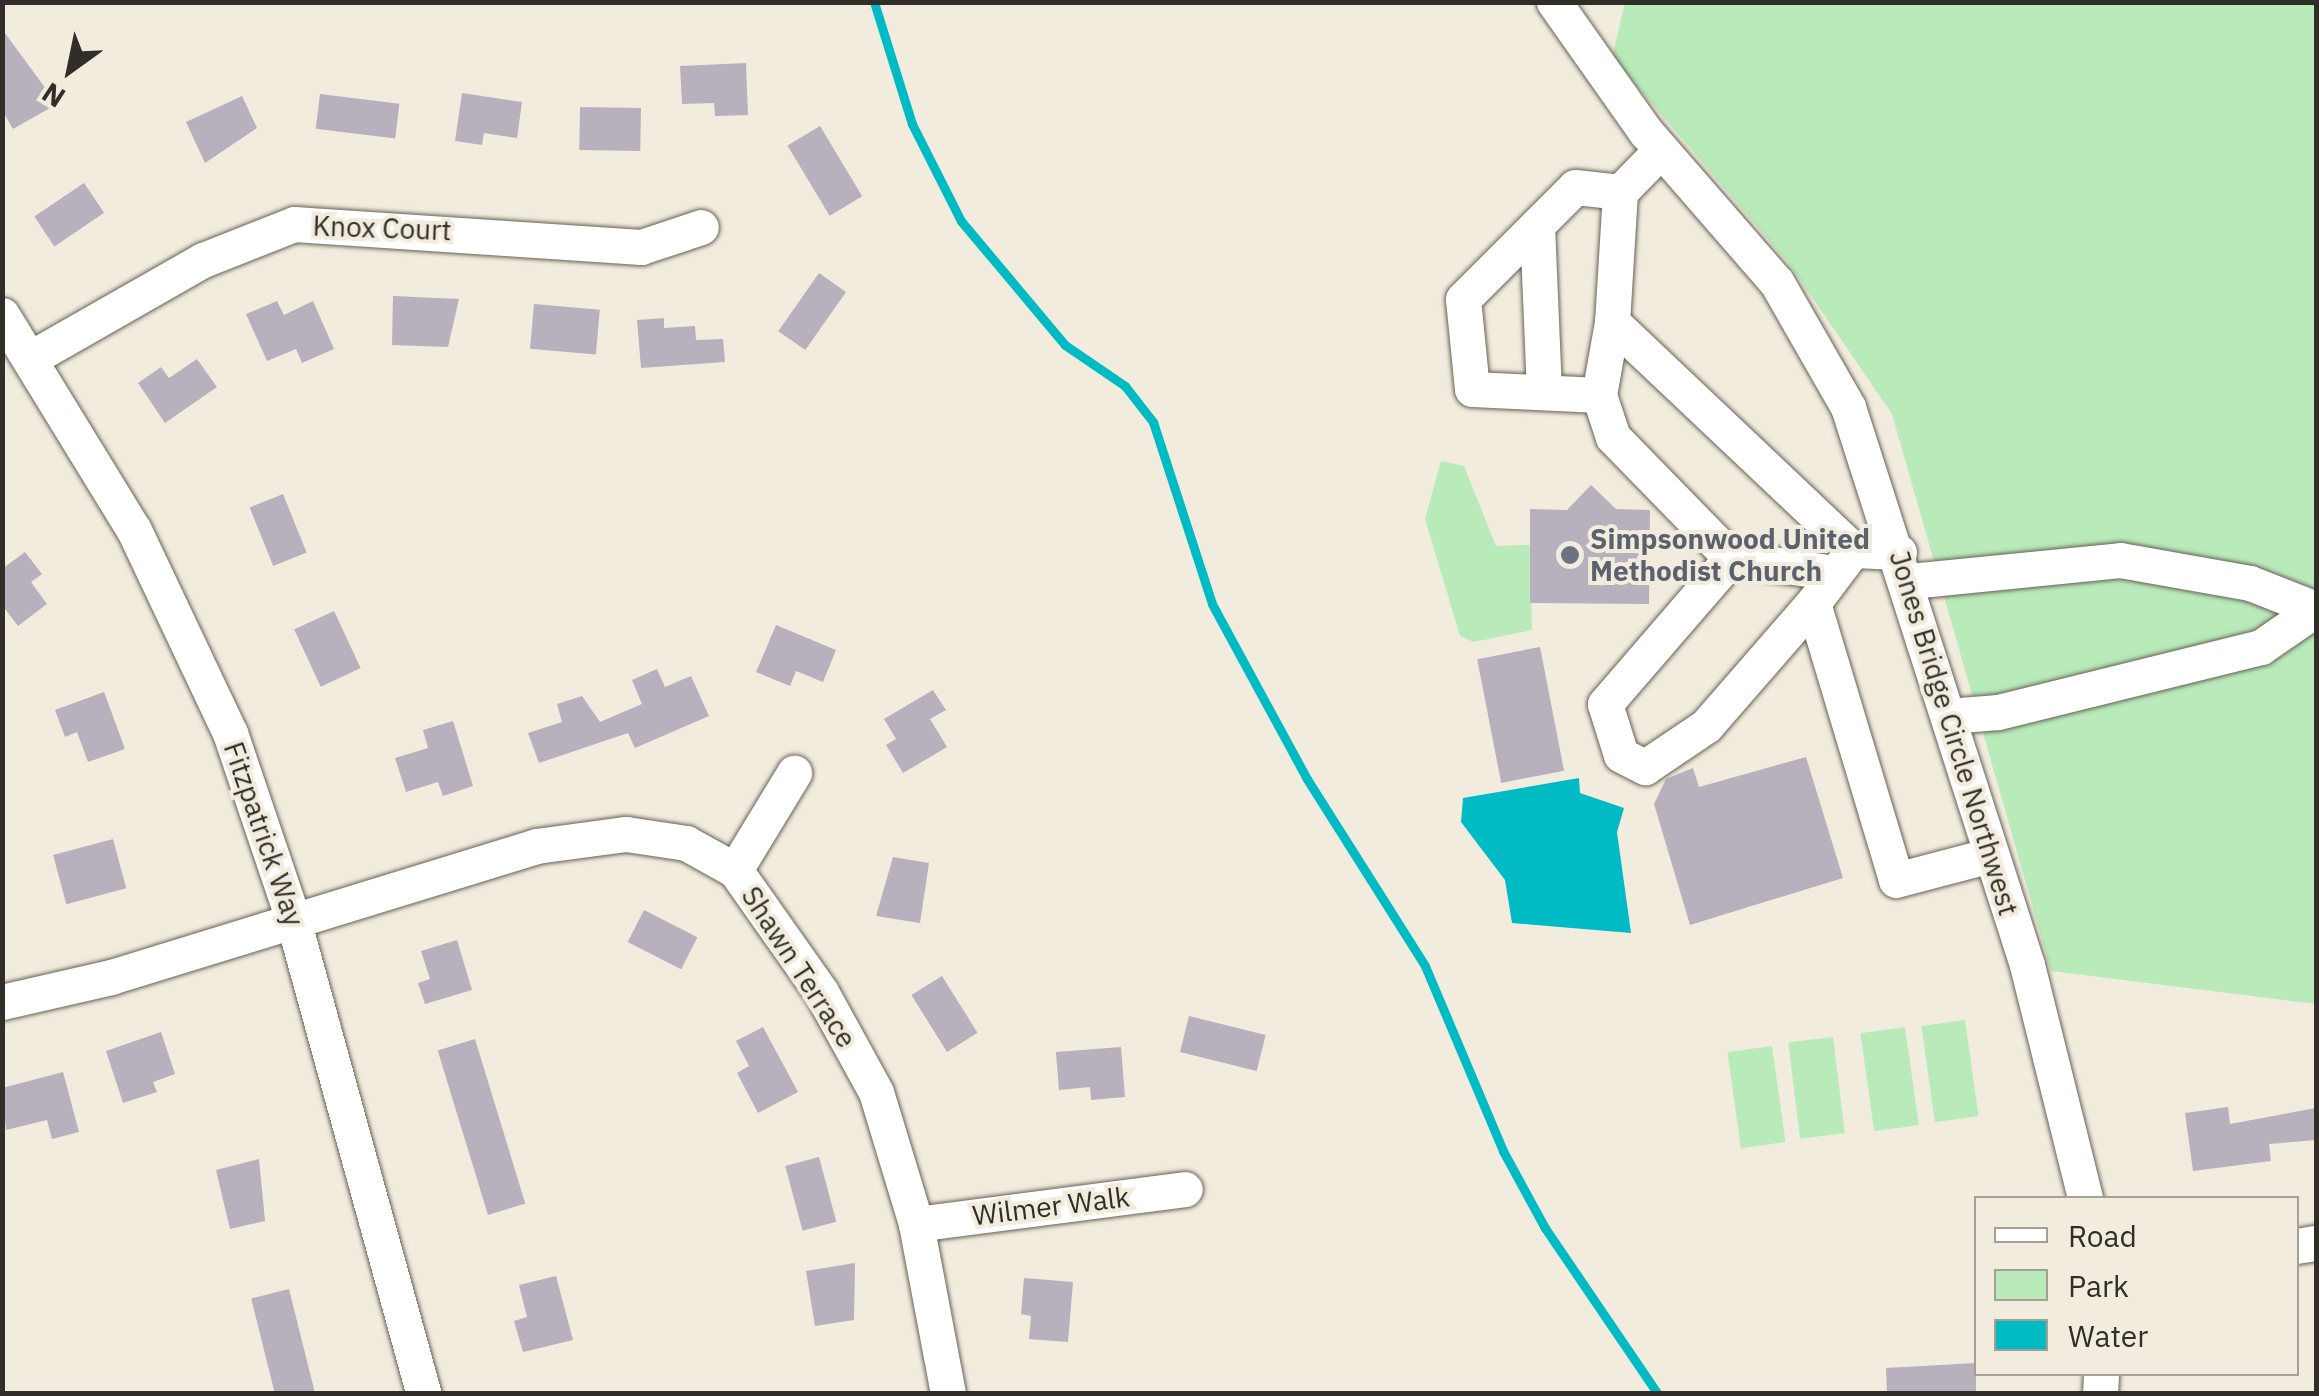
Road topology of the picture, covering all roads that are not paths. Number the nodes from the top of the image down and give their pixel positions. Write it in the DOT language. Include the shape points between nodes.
graph roads {
  1 [pos="1554,2"];
  2 [pos="1661,150"];
  3 [pos="1620,192"];
  4 [pos="1537,226"];
  5 [pos="701,228"];
  6 [pos="2,315"];
  7 [pos="1612,322"];
  8 [pos="32,358"];
  9 [pos="1544,392"];
  10 [pos="1599,394"];
  11 [pos="1731,558"];
  12 [pos="1844,561"];
  13 [pos="1904,566"];
  14 [pos="1813,603"];
  15 [pos="2316,609"];
  16 [pos="1948,716"];
  17 [pos="794,774"];
  18 [pos="1991,855"];
  19 [pos="735,870"];
  20 [pos="292,916"];
  21 [pos="2,1002"];
  22 [pos="1186,1189"];
  23 [pos="2084,1196"];
  24 [pos="916,1224"];
  25 [pos="424,1394"];
  26 [pos="948,1394"];
  1 -- 2 [label="street, Jones Bridge Circle Northwest"];
  2 -- 3 [label="street"];
  2 -- 13 [label="street, Jones Bridge Circle Northwest" via="1777,283 1848,407"];
  3 -- 4 [label="street" via="1575,187"];
  3 -- 7 [label="street"];
  4 -- 9 [label="street"];
  4 -- 9 [label="street" via="1463,299 1472,389"];
  5 -- 8 [label="street, Knox Court" via="640,247 294,224 203,260"];
  6 -- 8 [label="street, Fitzpatrick Way"];
  7 -- 10 [label="street"];
  7 -- 12 [label="street"];
  8 -- 20 [label="street, Fitzpatrick Way" via="134,530 230,734"];
  9 -- 10 [label="street"];
  10 -- 11 [label="street" via="1613,437"];
  11 -- 12 [label="street"];
  11 -- 14 [label="street" via="1605,704 1622,755 1645,766 1706,726"];
  12 -- 13 [label="street"];
  12 -- 14 [label="street"];
  13 -- 15 [label="street" via="2120,560 2250,583"];
  13 -- 16 [label="street, Jones Bridge Circle Northwest"];
  14 -- 18 [label="street" via="1896,880"];
  15 -- 16 [label="street" via="2261,647 1998,712"];
  16 -- 18 [label="street, Jones Bridge Circle Northwest"];
  17 -- 19 [label="street"];
  18 -- 23 [label="street, Jones Bridge Circle Northwest"];
  19 -- 20 [label="street, Shawn Terrace" via="686,842 626,834 536,846"];
  19 -- 24 [label="street, Shawn Terrace" via="821,992 876,1092"];
  20 -- 21 [label="street, Shawn Terrace" via="111,977"];
  20 -- 25 [label="street, Fitzpatrick Way"];
  22 -- 24 [label="street, Wilmer Walk"];
  24 -- 26 [label="street, Shawn Terrace"];
}
